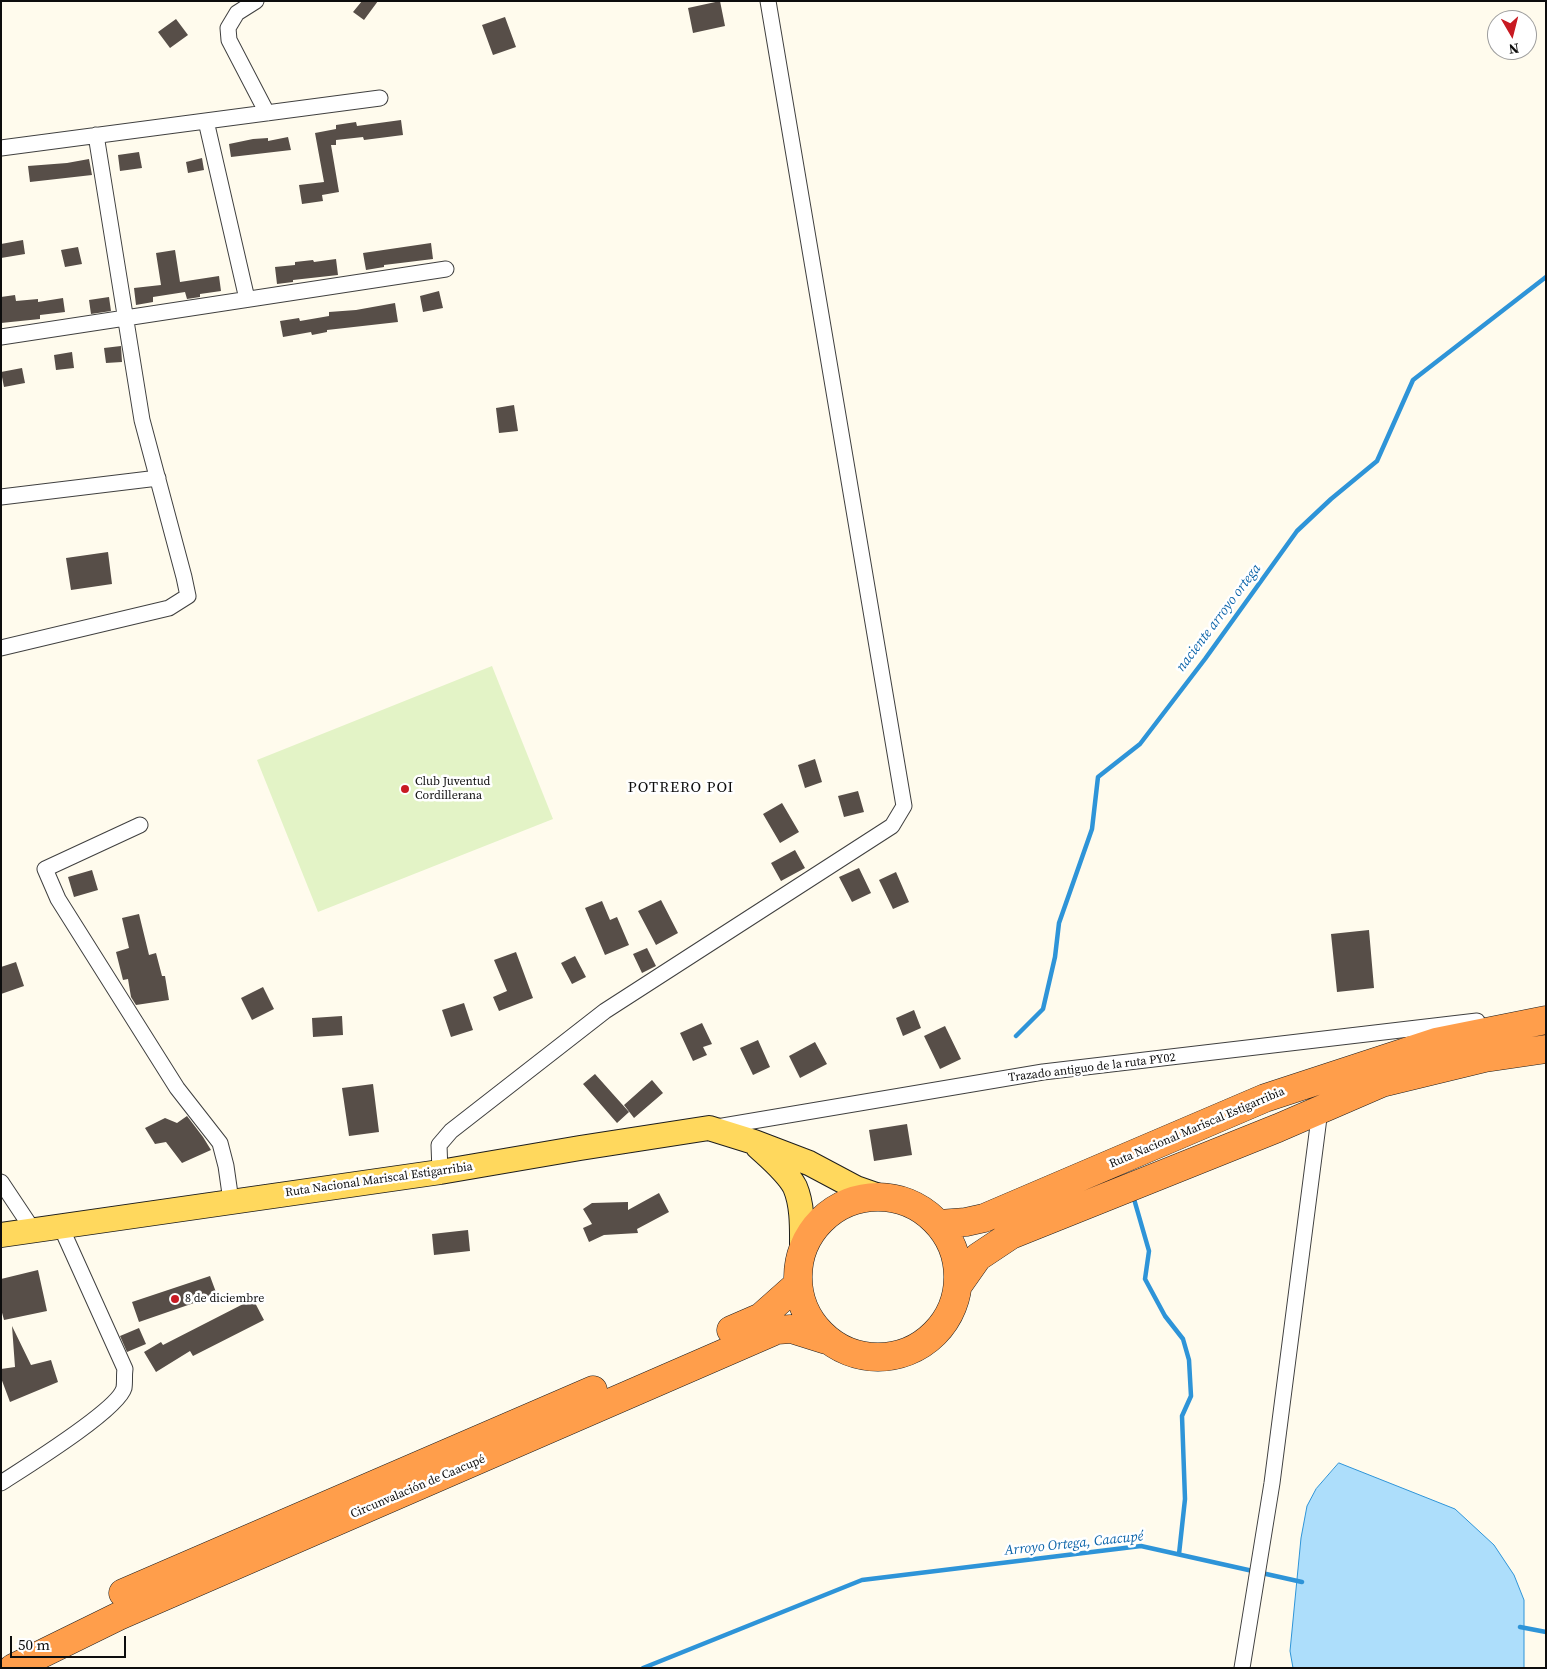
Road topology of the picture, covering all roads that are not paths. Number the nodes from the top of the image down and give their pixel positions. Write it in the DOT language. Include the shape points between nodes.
graph roads {
  1 [pos="256,1"];
  2 [pos="768,1"];
  3 [pos="380,98"];
  4 [pos="267,113"];
  5 [pos="206,121"];
  6 [pos="96,136"];
  7 [pos="1,148"];
  8 [pos="446,269"];
  9 [pos="247,299"];
  10 [pos="126,318"];
  11 [pos="1,337"];
  12 [pos="158,478"];
  13 [pos="1,497"];
  14 [pos="1,648"];
  15 [pos="140,825"];
  16 [pos="1546,1020"];
  17 [pos="1477,1021"];
  18 [pos="1546,1049"];
  19 [pos="1320,1110"];
  20 [pos="709,1128"];
  21 [pos="754,1142"];
  22 [pos="440,1172"];
  23 [pos="1,1182"];
  24 [pos="879,1196"];
  25 [pos="231,1202"];
  26 [pos="939,1224"];
  27 [pos="60,1225"];
  28 [pos="33,1230"];
  29 [pos="1,1235"];
  30 [pos="802,1249"];
  31 [pos="959,1284"];
  32 [pos="797,1285"];
  33 [pos="826,1340"];
  34 [pos="1,1483"];
  35 [pos="1,1653"];
  36 [pos="14,1668"];
  37 [pos="1242,1668"];
  1 -- 4 [label="street" via="237,13 228,28 229,40"];
  2 -- 22 [label="street" via="904,806 892,826 605,1011 451,1131 439,1146"];
  3 -- 4 [label="street"];
  4 -- 5 [label="street"];
  5 -- 6 [label="street"];
  5 -- 9 [label="street"];
  6 -- 7 [label="street"];
  6 -- 10 [label="street"];
  8 -- 9 [label="street"];
  9 -- 10 [label="street"];
  10 -- 11 [label="street"];
  10 -- 12 [label="street" via="142,420"];
  12 -- 13 [label="street"];
  12 -- 14 [label="street" via="188,596 169,608"];
  15 -- 25 [label="street" via="45,869 58,899 177,1088 220,1142"];
  16 -- 26 [label="highway, Ruta Nacional Mariscal Estigarribia" via="1436,1042 1265,1098 984,1218"];
  17 -- 20 [label="street, Trazado antiguo de la ruta PY02" via="1043,1072"];
  18 -- 19 [label="highway" via="1485,1058 1382,1084"];
  19 -- 31 [label="highway" via="1011,1235 978,1257"];
  19 -- 37 [label="street" via="1272,1483"];
  20 -- 21 [label="main road, Ruta Nacional Mariscal Estigarribia"];
  20 -- 22 [label="main road, Ruta Nacional Mariscal Estigarribia"];
  21 -- 24 [label="main road, Ruta Nacional Mariscal Estigarribia" via="809,1163 856,1188"];
  21 -- 30 [label="main road" via="794,1186 801,1215"];
  22 -- 25 [label="main road, Ruta Nacional Mariscal Estigarribia"];
  23 -- 28 [label="street"];
  24 -- 26 [label="highway" via="902,1200 922,1209"];
  24 -- 30 [label="highway" via="847,1203 833,1212 820,1221"];
  25 -- 27 [label="main road, Ruta Nacional Mariscal Estigarribia"];
  26 -- 31 [label="highway" via="951,1242 958,1262"];
  27 -- 28 [label="main road, Ruta Nacional Mariscal Estigarribia"];
  27 -- 34 [label="street" via="125,1369 124,1389 115,1402 90,1423"];
  28 -- 29 [label="main road, Ruta Nacional Mariscal Estigarribia"];
  30 -- 32 [label="highway"];
  31 -- 33 [label="highway" via="952,1310 937,1332 916,1349 891,1357 864,1356 838,1348"];
  32 -- 33 [label="highway" via="806,1314"];
  32 -- 35 [label="highway, Circunvalación de Caacupé" via="761,1317 117,1596"];
  33 -- 36 [label="highway, Circunvalación de Caacupé" via="791,1329 777,1330 119,1616"];
}
